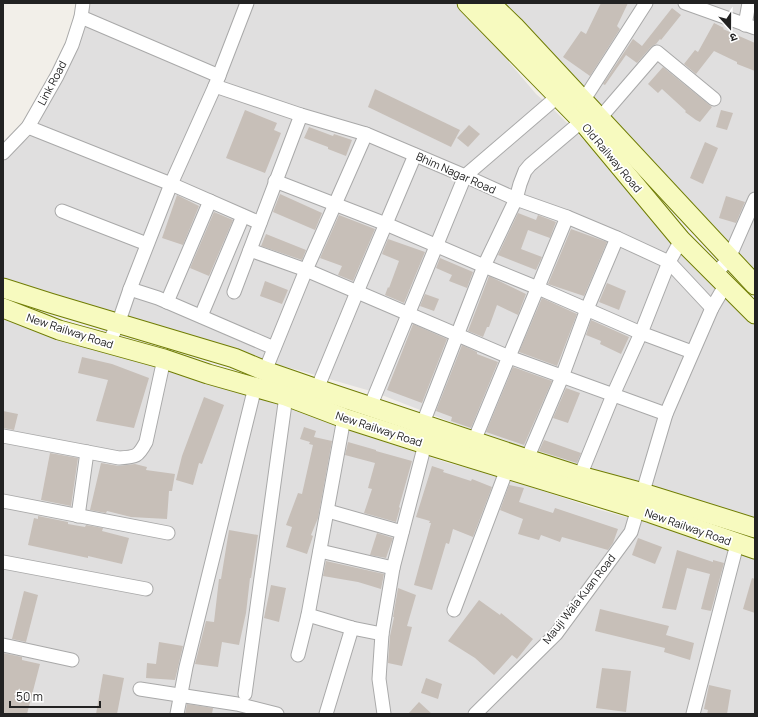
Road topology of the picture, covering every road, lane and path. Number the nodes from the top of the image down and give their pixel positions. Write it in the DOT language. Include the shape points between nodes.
graph roads {
  1 [pos="83,3"];
  2 [pos="247,3"];
  3 [pos="467,3"];
  4 [pos="490,3"];
  5 [pos="646,3"];
  6 [pos="685,3"];
  7 [pos="749,3"];
  8 [pos="81,17"];
  9 [pos="750,26"];
  10 [pos="217,81"];
  11 [pos="564,91"];
  12 [pos="714,98"];
  13 [pos="583,100"];
  14 [pos="300,115"];
  15 [pos="591,120"];
  16 [pos="28,127"];
  17 [pos="366,134"];
  18 [pos="3,153"];
  19 [pos="415,155"];
  20 [pos="465,176"];
  21 [pos="275,182"];
  22 [pos="171,184"];
  23 [pos="516,199"];
  24 [pos="755,199"];
  25 [pos="210,201"];
  26 [pos="335,204"];
  27 [pos="62,211"];
  28 [pos="243,216"];
  29 [pos="567,217"];
  30 [pos="260,223"];
  31 [pos="386,224"];
  32 [pos="617,238"];
  33 [pos="680,240"];
  34 [pos="147,244"];
  35 [pos="436,244"];
  36 [pos="250,250"];
  37 [pos="730,258"];
  38 [pos="669,262"];
  39 [pos="484,266"];
  40 [pos="306,270"];
  41 [pos="721,279"];
  42 [pos="755,285"];
  43 [pos="3,288"];
  44 [pos="538,288"];
  45 [pos="130,289"];
  46 [pos="234,292"];
  47 [pos="357,292"];
  48 [pos="167,302"];
  49 [pos="3,308"];
  50 [pos="712,308"];
  51 [pos="587,309"];
  52 [pos="408,314"];
  53 [pos="755,314"];
  54 [pos="202,316"];
  55 [pos="118,324"];
  56 [pos="641,333"];
  57 [pos="457,335"];
  58 [pos="108,344"];
  59 [pos="274,348"];
  60 [pos="692,352"];
  61 [pos="509,357"];
  62 [pos="164,359"];
  63 [pos="265,371"];
  64 [pos="562,377"];
  65 [pos="255,387"];
  66 [pos="317,389"];
  67 [pos="286,396"];
  68 [pos="613,396"];
  69 [pos="370,407"];
  70 [pos="666,414"];
  71 [pos="344,418"];
  72 [pos="423,423"];
  73 [pos="3,436"];
  74 [pos="474,441"];
  75 [pos="425,444"];
  76 [pos="87,452"];
  77 [pos="527,459"];
  78 [pos="507,469"];
  79 [pos="580,476"];
  80 [pos="3,501"];
  81 [pos="640,501"];
  82 [pos="328,511"];
  83 [pos="674,512"];
  84 [pos="78,516"];
  85 [pos="755,528"];
  86 [pos="402,532"];
  87 [pos="168,533"];
  88 [pos="746,547"];
  89 [pos="320,551"];
  90 [pos="3,562"];
  91 [pos="393,568"];
  92 [pos="146,589"];
  93 [pos="454,610"];
  94 [pos="308,615"];
  95 [pos="352,628"];
  96 [pos="382,634"];
  97 [pos="3,645"];
  98 [pos="298,654"];
  99 [pos="72,660"];
  100 [pos="140,689"];
  101 [pos="180,696"];
  102 [pos="239,704"];
  103 [pos="177,714"];
  104 [pos="277,714"];
  105 [pos="326,714"];
  106 [pos="384,714"];
  107 [pos="475,714"];
  108 [pos="693,714"];
  1 -- 8 [label="street, Link Road"];
  2 -- 10 [label="street"];
  3 -- 11 [label="main road, Old Railway Road"];
  4 -- 11 [label="main road, Old Railway Road" via="514,26"];
  5 -- 13 [label="street"];
  6 -- 9 [label="street"];
  7 -- 9 [label="street"];
  8 -- 10 [label="street, Bhim Nagar Road"];
  8 -- 16 [label="street, Link Road" via="72,45"];
  10 -- 14 [label="street, Bhim Nagar Road"];
  10 -- 22 [label="street"];
  11 -- 13 [label="main road, Old Railway Road"];
  11 -- 15 [label="main road, Old Railway Road"];
  11 -- 20 [label="street"];
  12 -- 15 [label="street" via="657,52"];
  13 -- 15 [label="main road, Old Railway Road"];
  14 -- 17 [label="street, Bhim Nagar Road"];
  14 -- 21 [label="street"];
  15 -- 23 [label="street" via="530,165 520,184"];
  15 -- 33 [label="main road, Old Railway Road"];
  15 -- 37 [label="main road, Old Railway Road"];
  16 -- 18 [label="street, Link Road"];
  16 -- 22 [label="street"];
  17 -- 19 [label="street, Bhim Nagar Road"];
  17 -- 26 [label="street"];
  19 -- 20 [label="street, Bhim Nagar Road"];
  19 -- 31 [label="street"];
  20 -- 23 [label="street, Bhim Nagar Road"];
  20 -- 35 [label="street"];
  21 -- 26 [label="street"];
  21 -- 30 [label="street"];
  22 -- 25 [label="street"];
  22 -- 34 [label="street"];
  23 -- 29 [label="street, Bhim Nagar Road"];
  23 -- 39 [label="street"];
  24 -- 37 [label="street, Mauji Wala Kuan Road"];
  25 -- 28 [label="street"];
  25 -- 48 [label="street"];
  26 -- 31 [label="street"];
  26 -- 40 [label="street"];
  27 -- 34 [label="street"];
  28 -- 30 [label="street"];
  28 -- 54 [label="street"];
  29 -- 32 [label="street, Bhim Nagar Road"];
  29 -- 44 [label="street"];
  30 -- 36 [label="street"];
  31 -- 35 [label="street"];
  31 -- 47 [label="street"];
  32 -- 38 [label="street, Bhim Nagar Road"];
  32 -- 51 [label="street"];
  33 -- 38 [label="street"];
  33 -- 41 [label="main road, Old Railway Road"];
  34 -- 45 [label="street"];
  35 -- 39 [label="street"];
  35 -- 52 [label="street"];
  36 -- 40 [label="street"];
  36 -- 46 [label="street"];
  37 -- 41 [label="street, Mauji Wala Kuan Road"];
  37 -- 42 [label="main road, Old Railway Road"];
  38 -- 50 [label="street"];
  38 -- 56 [label="street"];
  39 -- 44 [label="street"];
  39 -- 57 [label="street"];
  40 -- 47 [label="street"];
  40 -- 59 [label="street"];
  41 -- 50 [label="street, Mauji Wala Kuan Road"];
  41 -- 53 [label="main road, Old Railway Road"];
  43 -- 55 [label="main road, New Railway Road"];
  44 -- 51 [label="street"];
  44 -- 61 [label="street"];
  45 -- 48 [label="street"];
  45 -- 55 [label="street"];
  47 -- 52 [label="street"];
  47 -- 66 [label="street"];
  48 -- 54 [label="street"];
  49 -- 58 [label="main road, New Railway Road" via="59,330"];
  50 -- 60 [label="street, Mauji Wala Kuan Road"];
  51 -- 56 [label="street"];
  51 -- 64 [label="street"];
  52 -- 57 [label="street"];
  52 -- 69 [label="street"];
  54 -- 59 [label="street"];
  55 -- 58 [label="street"];
  55 -- 63 [label="main road, New Railway Road" via="234,358"];
  56 -- 60 [label="street"];
  56 -- 68 [label="street"];
  57 -- 61 [label="street"];
  57 -- 72 [label="street"];
  58 -- 62 [label="main road, New Railway Road"];
  59 -- 63 [label="street"];
  60 -- 70 [label="street, Mauji Wala Kuan Road"];
  61 -- 64 [label="street"];
  61 -- 74 [label="street"];
  62 -- 65 [label="main road, New Railway Road"];
  62 -- 76 [label="street" via="146,442 140,454 131,458 119,458"];
  63 -- 66 [label="main road, New Railway Road"];
  64 -- 68 [label="street"];
  64 -- 77 [label="street"];
  65 -- 67 [label="main road, New Railway Road"];
  65 -- 101 [label="street"];
  66 -- 69 [label="main road, New Railway Road"];
  67 -- 71 [label="main road, New Railway Road"];
  67 -- 102 [label="street"];
  68 -- 70 [label="street"];
  68 -- 79 [label="street"];
  69 -- 72 [label="main road, New Railway Road"];
  70 -- 81 [label="street, Mauji Wala Kuan Road"];
  71 -- 75 [label="main road, New Railway Road"];
  71 -- 82 [label="street"];
  72 -- 74 [label="main road, New Railway Road"];
  73 -- 76 [label="street"];
  74 -- 77 [label="main road, New Railway Road"];
  75 -- 78 [label="main road, New Railway Road"];
  75 -- 86 [label="street"];
  76 -- 84 [label="street"];
  77 -- 79 [label="main road, New Railway Road"];
  78 -- 81 [label="main road, New Railway Road"];
  78 -- 93 [label="street"];
  79 -- 81 [label="main road, New Railway Road"];
  80 -- 84 [label="street"];
  81 -- 83 [label="main road, New Railway Road"];
  81 -- 107 [label="street, Mauji Wala Kuan Road" via="631,532 556,634"];
  82 -- 86 [label="street"];
  82 -- 89 [label="street"];
  83 -- 85 [label="main road, New Railway Road"];
  83 -- 88 [label="main road, New Railway Road"];
  84 -- 87 [label="street"];
  86 -- 91 [label="street"];
  88 -- 108 [label="street"];
  89 -- 91 [label="street"];
  89 -- 94 [label="street"];
  90 -- 92 [label="street"];
  91 -- 96 [label="street"];
  94 -- 95 [label="street"];
  94 -- 98 [label="street"];
  95 -- 96 [label="street"];
  95 -- 105 [label="street"];
  96 -- 106 [label="street" via="379,678"];
  97 -- 99 [label="street"];
  100 -- 101 [label="street"];
  101 -- 102 [label="street"];
  101 -- 103 [label="street"];
  102 -- 104 [label="street"];
}
